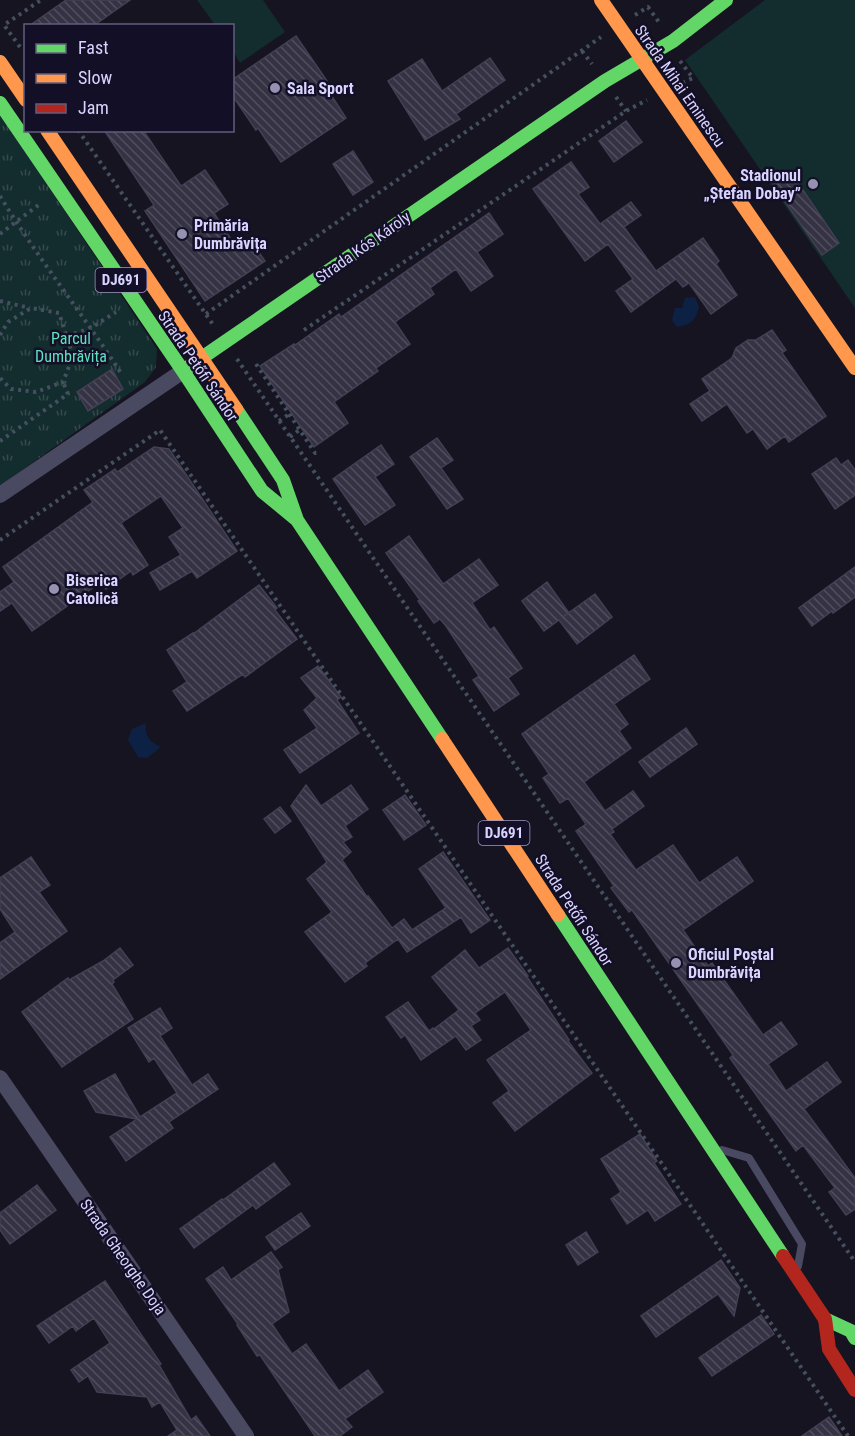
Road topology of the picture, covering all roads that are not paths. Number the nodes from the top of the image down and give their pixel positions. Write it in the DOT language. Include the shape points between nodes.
graph roads {
  1 [pos="601,0"];
  2 [pos="726,0"];
  3 [pos="642,60"];
  4 [pos="0,62"];
  5 [pos="24,97"];
  6 [pos="0,103"];
  7 [pos="48,132"];
  8 [pos="202,358"];
  9 [pos="855,368"];
  10 [pos="183,372"];
  11 [pos="0,495"];
  12 [pos="297,520"];
  13 [pos="0,1078"];
  14 [pos="711,1146"];
  15 [pos="796,1276"];
  16 [pos="825,1319"];
  17 [pos="855,1338"];
  18 [pos="855,1390"];
  19 [pos="246,1436"];
  1 -- 3 [label="main road, Strada Mihai Eminescu"];
  2 -- 3 [label="main road, Strada Kós Károly"];
  3 -- 8 [label="main road, Strada Kós Károly" via="605,81"];
  3 -- 9 [label="main road, Strada Mihai Eminescu"];
  4 -- 5 [label="main road"];
  6 -- 10 [label="main road, Strada Petőfi Sándor / DJ691"];
  7 -- 8 [label="main road, Strada Petőfi Sándor / DJ691"];
  8 -- 10 [label="main road, Strada Kós Károly"];
  8 -- 12 [label="main road, Strada Petőfi Sándor / DJ691" via="283,480"];
  10 -- 11 [label="street, Strada Kós Károly"];
  10 -- 12 [label="main road, Strada Petőfi Sándor / DJ691" via="262,491"];
  12 -- 14 [label="main road, Strada Petőfi Sándor / DJ691"];
  13 -- 19 [label="street, Strada Gheorghe Doja"];
  14 -- 15 [label="main road, Strada Petőfi Sándor / DJ691"];
  14 -- 15 [label="lane" via="749,1158 802,1244"];
  15 -- 16 [label="main road, Strada Petőfi Sándor / DJ691"];
  16 -- 17 [label="main road, Strada Petőfi Sándor / DJ691" via="851,1331"];
  16 -- 18 [label="main road, Strada Petőfi Sándor / DJ691" via="829,1349"];
}
